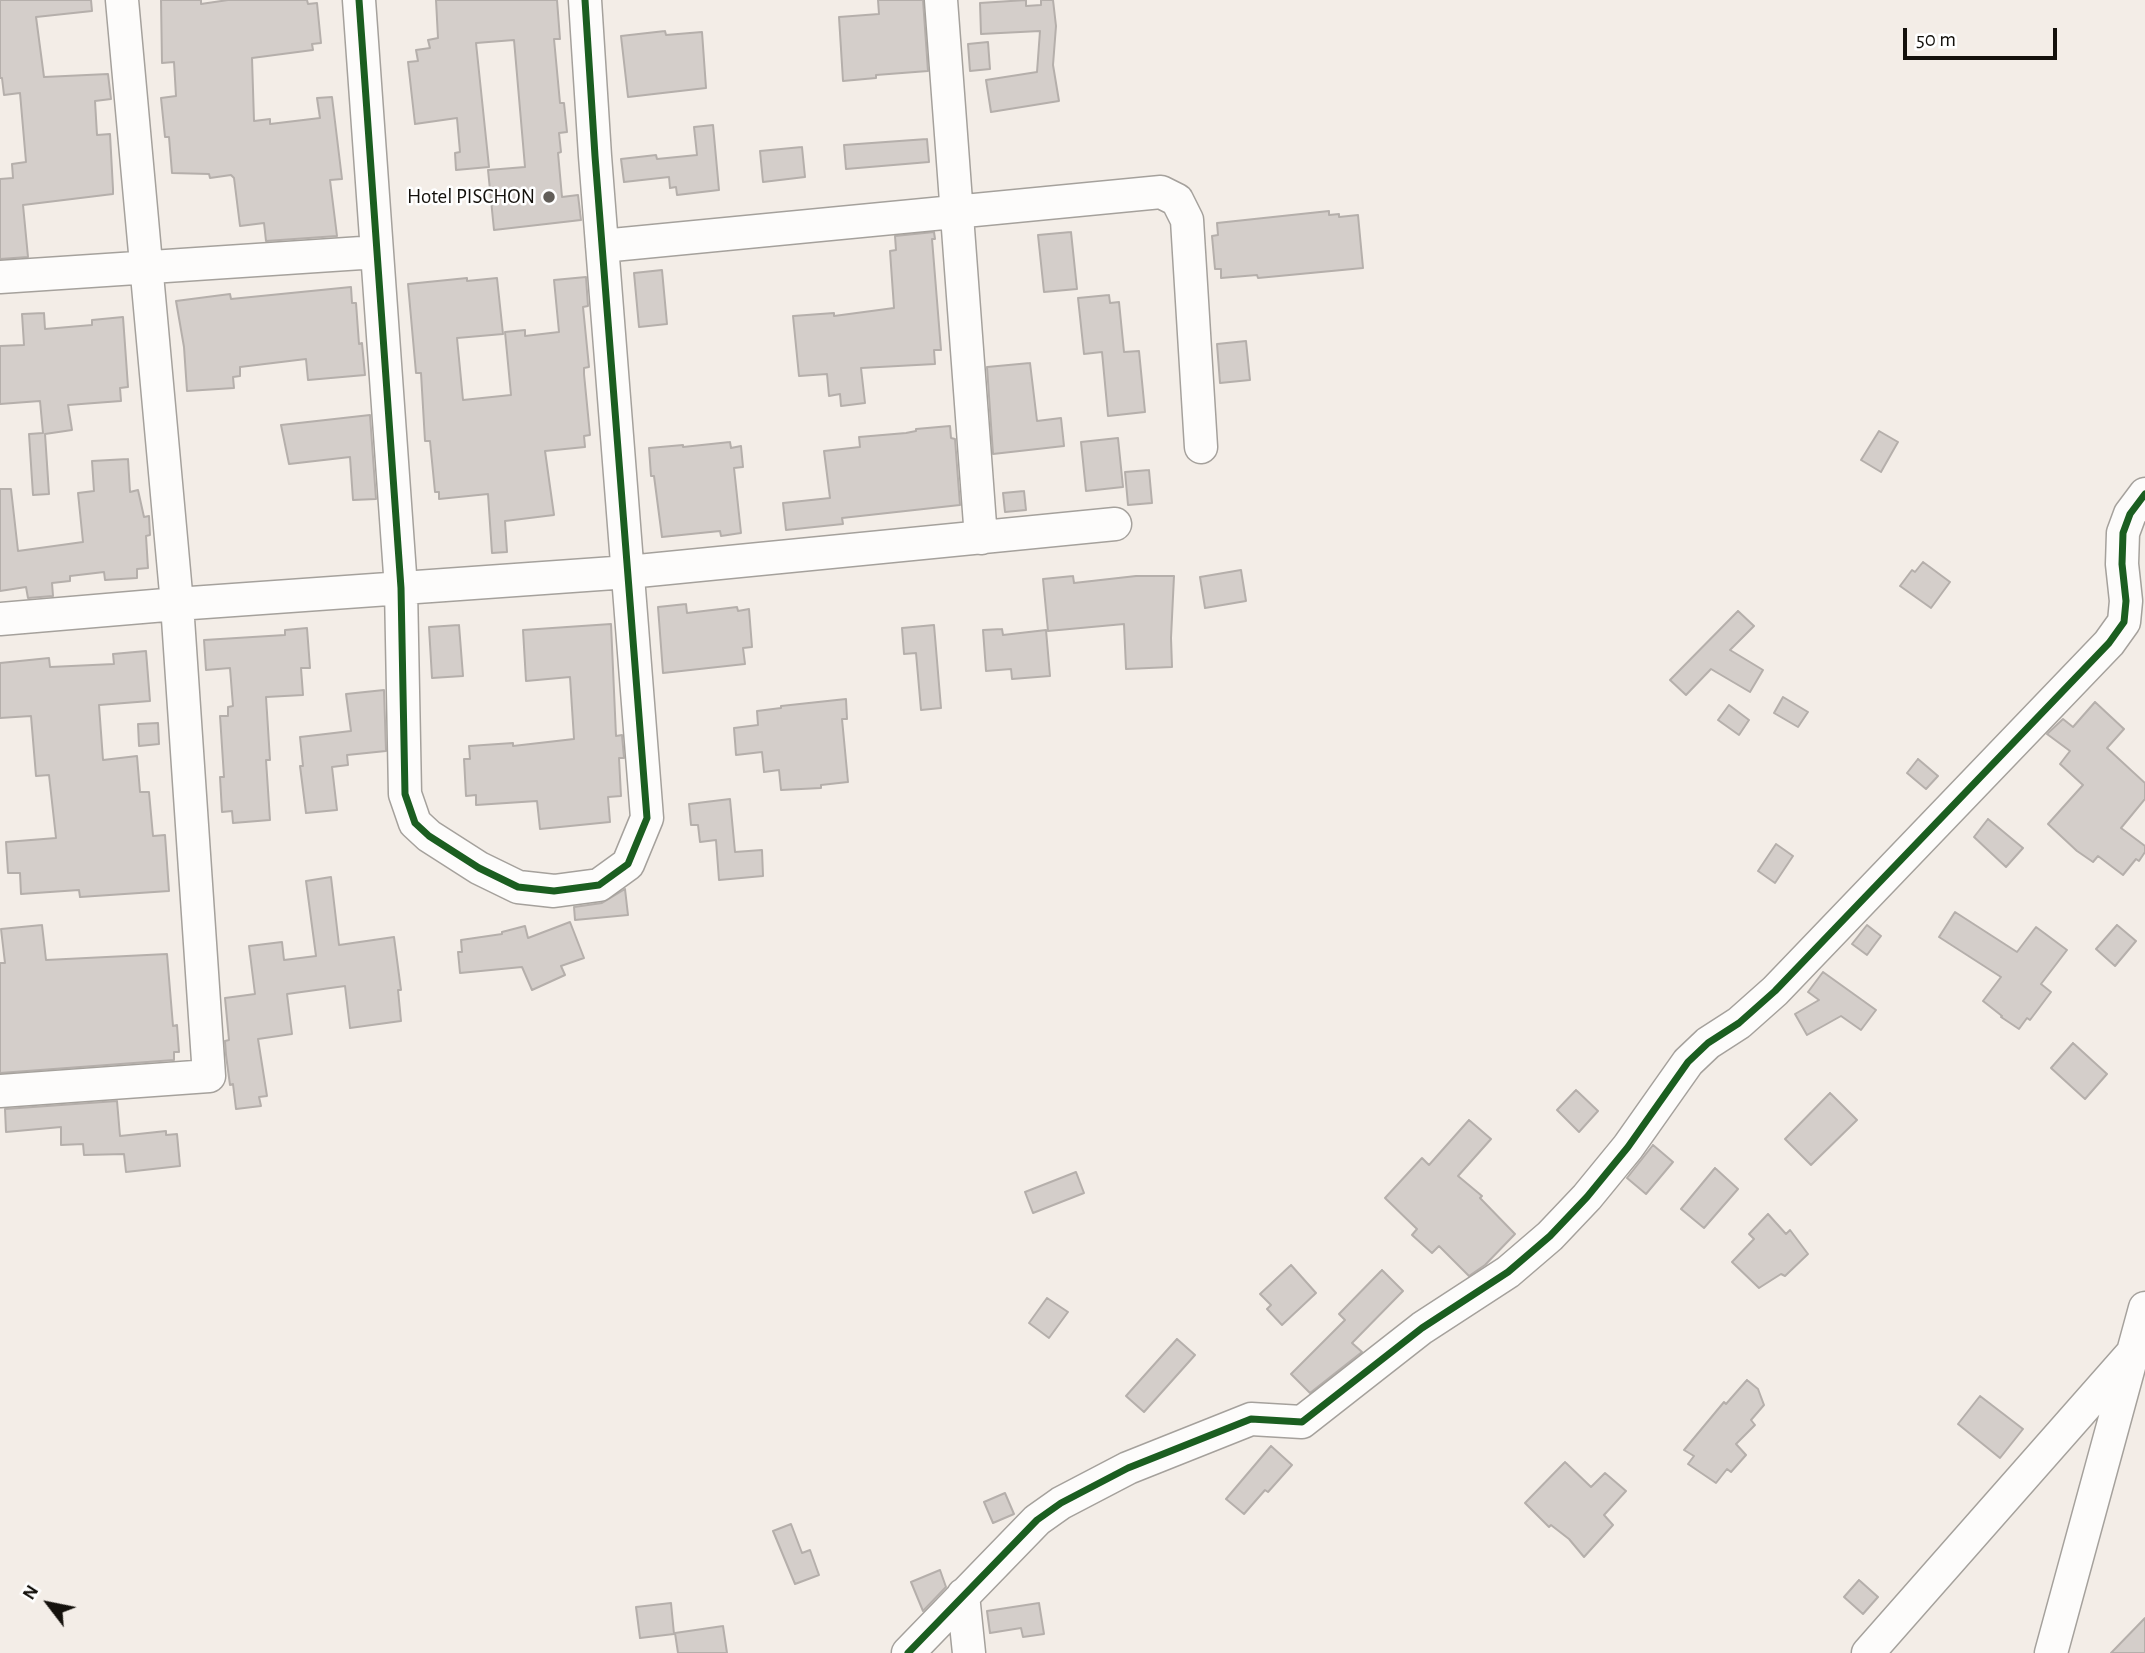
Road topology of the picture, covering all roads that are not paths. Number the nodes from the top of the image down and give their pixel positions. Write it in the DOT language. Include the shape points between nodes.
graph roads {
  1 [pos="121,0"];
  2 [pos="359,0"];
  3 [pos="585,0"];
  4 [pos="941,0"];
  5 [pos="957,210"];
  6 [pos="602,246"];
  7 [pos="377,252"];
  8 [pos="148,268"];
  9 [pos="0,278"];
  10 [pos="1201,447"];
  11 [pos="2145,494"];
  12 [pos="1115,524"];
  13 [pos="981,538"];
  14 [pos="628,572"];
  15 [pos="401,588"];
  16 [pos="177,604"];
  17 [pos="0,619"];
  18 [pos="0,1091"];
  19 [pos="2145,1308"];
  20 [pos="2135,1350"];
  21 [pos="2133,1398"];
  22 [pos="963,1595"];
  23 [pos="908,1653"];
  24 [pos="969,1653"];
  25 [pos="1868,1653"];
  26 [pos="2050,1653"];
  1 -- 8 [label="street"];
  2 -- 7 [label="street"];
  3 -- 6 [label="street"];
  4 -- 5 [label="street"];
  5 -- 6 [label="street"];
  5 -- 10 [label="street" via="1161,192 1177,201 1187,220"];
  5 -- 13 [label="street"];
  6 -- 14 [label="street"];
  7 -- 8 [label="street"];
  7 -- 15 [label="street"];
  8 -- 9 [label="street"];
  8 -- 16 [label="street"];
  11 -- 22 [label="street" via="2123,533 2126,601 2123,622 2109,643 1775,991 1688,1062 1628,1147 1550,1236 1508,1272 1422,1328 1302,1422 1251,1419 1128,1468 1037,1520"];
  12 -- 13 [label="street"];
  13 -- 14 [label="street"];
  14 -- 15 [label="street"];
  14 -- 15 [label="street" via="648,818 628,864 599,885 554,891 518,887 479,868 415,823 405,794"];
  15 -- 16 [label="street"];
  16 -- 17 [label="street"];
  16 -- 18 [label="street" via="209,1076"];
  19 -- 20 [label="street"];
  20 -- 21 [label="street"];
  20 -- 25 [label="street"];
  21 -- 26 [label="street"];
  22 -- 23 [label="street"];
  22 -- 24 [label="street"];
}
